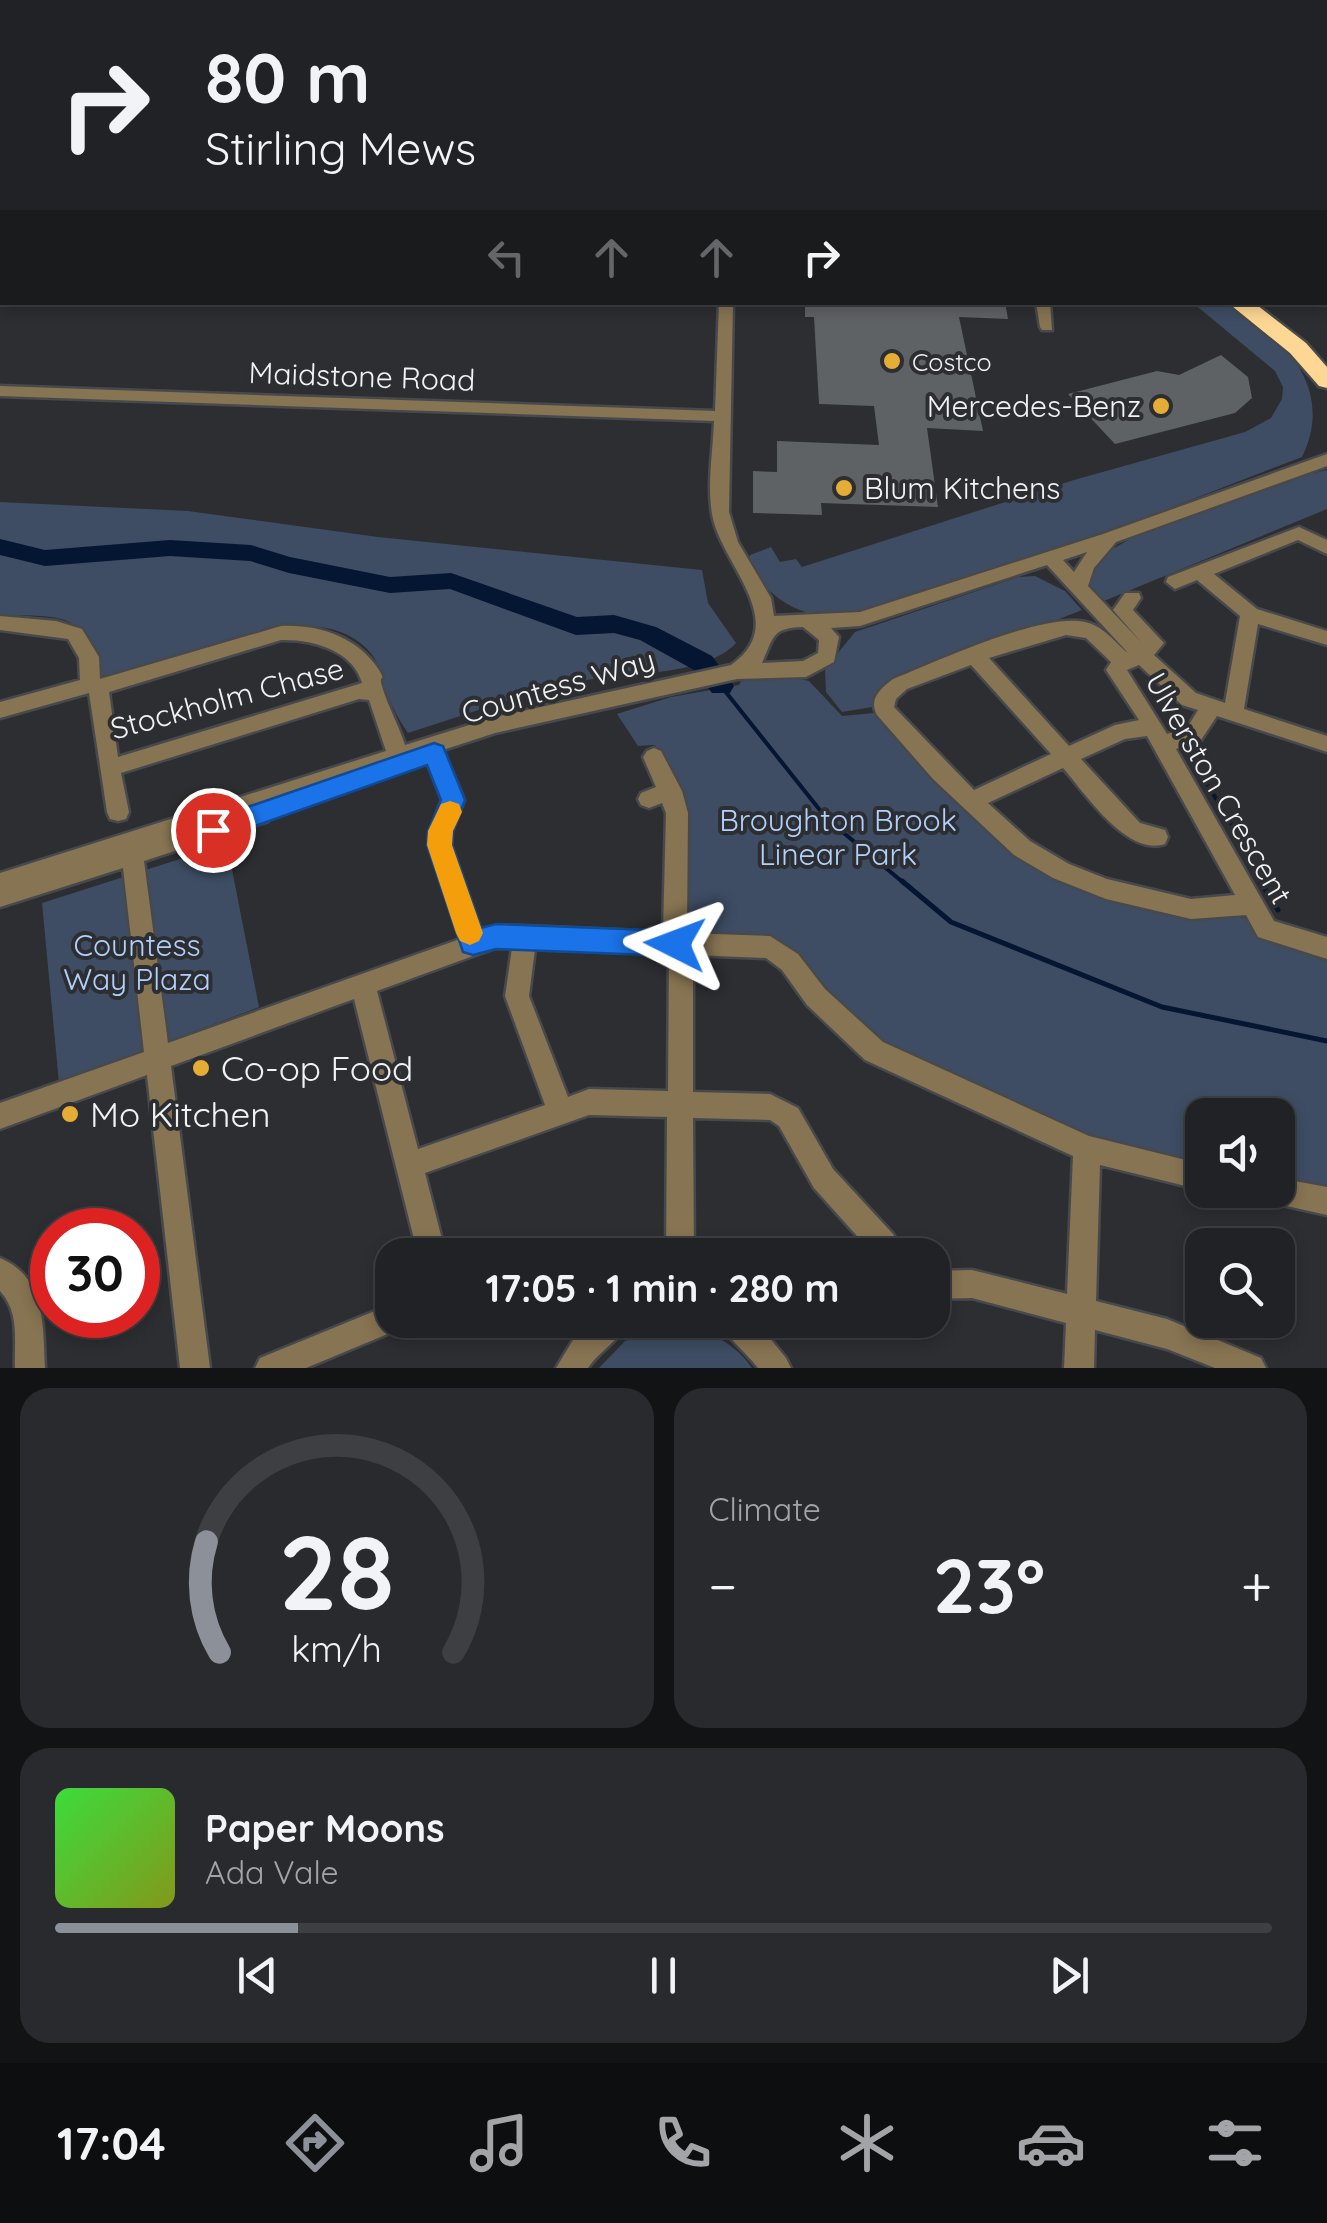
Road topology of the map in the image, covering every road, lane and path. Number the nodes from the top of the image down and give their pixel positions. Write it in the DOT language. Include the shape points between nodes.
graph roads {
  1 [pos="726,305"];
  2 [pos="1043,305"];
  3 [pos="1242,305"];
  4 [pos="1268,305"];
  5 [pos="1047,327"];
  6 [pos="1327,350"];
  7 [pos="1327,381"];
  8 [pos="0,391"];
  9 [pos="722,416"];
  10 [pos="1326,457"];
  11 [pos="1109,538"];
  12 [pos="1327,548"];
  13 [pos="1050,557"];
  14 [pos="1202,574"];
  15 [pos="1175,582"];
  16 [pos="1078,587"];
  17 [pos="762,598"];
  18 [pos="1132,598"];
  19 [pos="1250,614"];
  20 [pos="860,619"];
  21 [pos="804,620"];
  22 [pos="0,623"];
  23 [pos="764,638"];
  24 [pos="1327,638"];
  25 [pos="830,643"];
  26 [pos="976,657"];
  27 [pos="1133,659"];
  28 [pos="787,668"];
  29 [pos="737,671"];
  30 [pos="94,686"];
  31 [pos="372,691"];
  32 [pos="1210,706"];
  33 [pos="0,710"];
  34 [pos="1233,713"];
  35 [pos="1157,735"];
  36 [pos="1327,744"];
  37 [pos="432,749"];
  38 [pos="1065,756"];
  39 [pos="399,757"];
  40 [pos="654,757"];
  41 [pos="109,768"];
  42 [pos="974,800"];
  43 [pos="118,812"];
  44 [pos="1157,837"];
  45 [pos="131,849"];
  46 [pos="0,883"];
  47 [pos="0,897"];
  48 [pos="1248,904"];
  49 [pos="525,938"];
  50 [pos="473,943"];
  51 [pos="678,944"];
  52 [pos="1327,948"];
  53 [pos="363,985"];
  54 [pos="158,1059"];
  55 [pos="681,1104"];
  56 [pos="560,1111"];
  57 [pos="0,1116"];
  58 [pos="1087,1149"];
  59 [pos="408,1166"];
  60 [pos="1185,1173"];
  61 [pos="1295,1195"];
  62 [pos="1327,1201"];
  63 [pos="427,1238"];
  64 [pos="680,1238"];
  65 [pos="879,1238"];
  66 [pos="0,1272"];
  67 [pos="950,1285"];
  68 [pos="1080,1314"];
  69 [pos="375,1325"];
  70 [pos="594,1338"];
  71 [pos="753,1338"];
  72 [pos="30,1368"];
  73 [pos="195,1368"];
  74 [pos="270,1368"];
  75 [pos="571,1368"];
  76 [pos="776,1368"];
  77 [pos="1079,1368"];
  78 [pos="1251,1368"];
  1 -- 9 [label="street"];
  2 -- 5 [label="street"];
  3 -- 7 [label="highway" via="1298,348"];
  4 -- 6 [label="highway"];
  8 -- 9 [label="street, Maidstone Road"];
  9 -- 17 [label="street" via="720,512 729,542"];
  10 -- 11 [label="street"];
  11 -- 13 [label="street"];
  11 -- 16 [label="street" via="1086,565"];
  12 -- 14 [label="street" via="1298,533"];
  13 -- 16 [label="street"];
  13 -- 20 [label="street"];
  14 -- 15 [label="street"];
  14 -- 19 [label="street"];
  16 -- 27 [label="street"];
  17 -- 21 [label="street"];
  17 -- 23 [label="street"];
  18 -- 27 [label="street" via="1122,610 1154,643"];
  19 -- 24 [label="street"];
  19 -- 34 [label="street"];
  20 -- 21 [label="street"];
  20 -- 25 [label="street"];
  21 -- 23 [label="street" via="779,621"];
  21 -- 25 [label="street" via="825,631"];
  22 -- 30 [label="street, Stockholm Chase" via="75,634"];
  23 -- 28 [label="street" via="770,660"];
  23 -- 29 [label="street" via="754,660"];
  25 -- 28 [label="street" via="815,667"];
  26 -- 27 [label="street, Ulverston Crescent" via="1078,627"];
  26 -- 38 [label="street"];
  26 -- 42 [label="street" via="900,684 886,695 884,709"];
  27 -- 32 [label="street"];
  27 -- 35 [label="street, Ulverston Crescent" via="1116,670"];
  28 -- 29 [label="street, Countess Way"];
  29 -- 37 [label="street, Countess Way"];
  30 -- 31 [label="street" via="305,631 326,634 352,652 372,676"];
  30 -- 33 [label="street"];
  30 -- 41 [label="street, Stockholm Chase"];
  31 -- 39 [label="street, Stockholm Chase"];
  31 -- 41 [label="street, Stockholm Chase"];
  32 -- 34 [label="street"];
  32 -- 35 [label="street" via="1200,732"];
  34 -- 36 [label="street"];
  35 -- 38 [label="street" via="1122,731"];
  35 -- 48 [label="street, Ulverston Crescent"];
  37 -- 39 [label="street, Countess Way"];
  37 -- 45 [label="street, Countess Way"];
  37 -- 50 [label="street" via="453,800 440,845"];
  38 -- 42 [label="street"];
  38 -- 44 [label="street" via="1133,830"];
  39 -- 45 [label="street, Countess Way"];
  40 -- 51 [label="street" via="660,795 677,813"];
  41 -- 43 [label="street"];
  42 -- 48 [label="street" via="1022,848 1061,872 1191,909"];
  45 -- 46 [label="street, Countess Way"];
  45 -- 47 [label="street, Countess Way"];
  45 -- 54 [label="street"];
  48 -- 52 [label="street, Ulverston Crescent" via="1266,929"];
  49 -- 50 [label="street"];
  49 -- 51 [label="street"];
  49 -- 56 [label="street" via="517,996"];
  50 -- 53 [label="street"];
  51 -- 55 [label="street"];
  51 -- 58 [label="street" via="770,947 874,1052"];
  53 -- 54 [label="street"];
  53 -- 59 [label="street"];
  54 -- 57 [label="street"];
  54 -- 73 [label="street"];
  55 -- 56 [label="street" via="589,1102"];
  55 -- 64 [label="street"];
  55 -- 65 [label="street" via="788,1113 804,1132 825,1182"];
  56 -- 59 [label="street"];
  58 -- 60 [label="street"];
  58 -- 68 [label="street"];
  59 -- 63 [label="street"];
  61 -- 62 [label="street"];
  66 -- 72 [label="street" via="27,1298"];
  67 -- 68 [label="street" via="972,1284"];
  68 -- 77 [label="street"];
  68 -- 78 [label="street" via="1168,1334"];
  69 -- 74 [label="street"];
  70 -- 75 [label="street"];
  71 -- 76 [label="street"];
}
